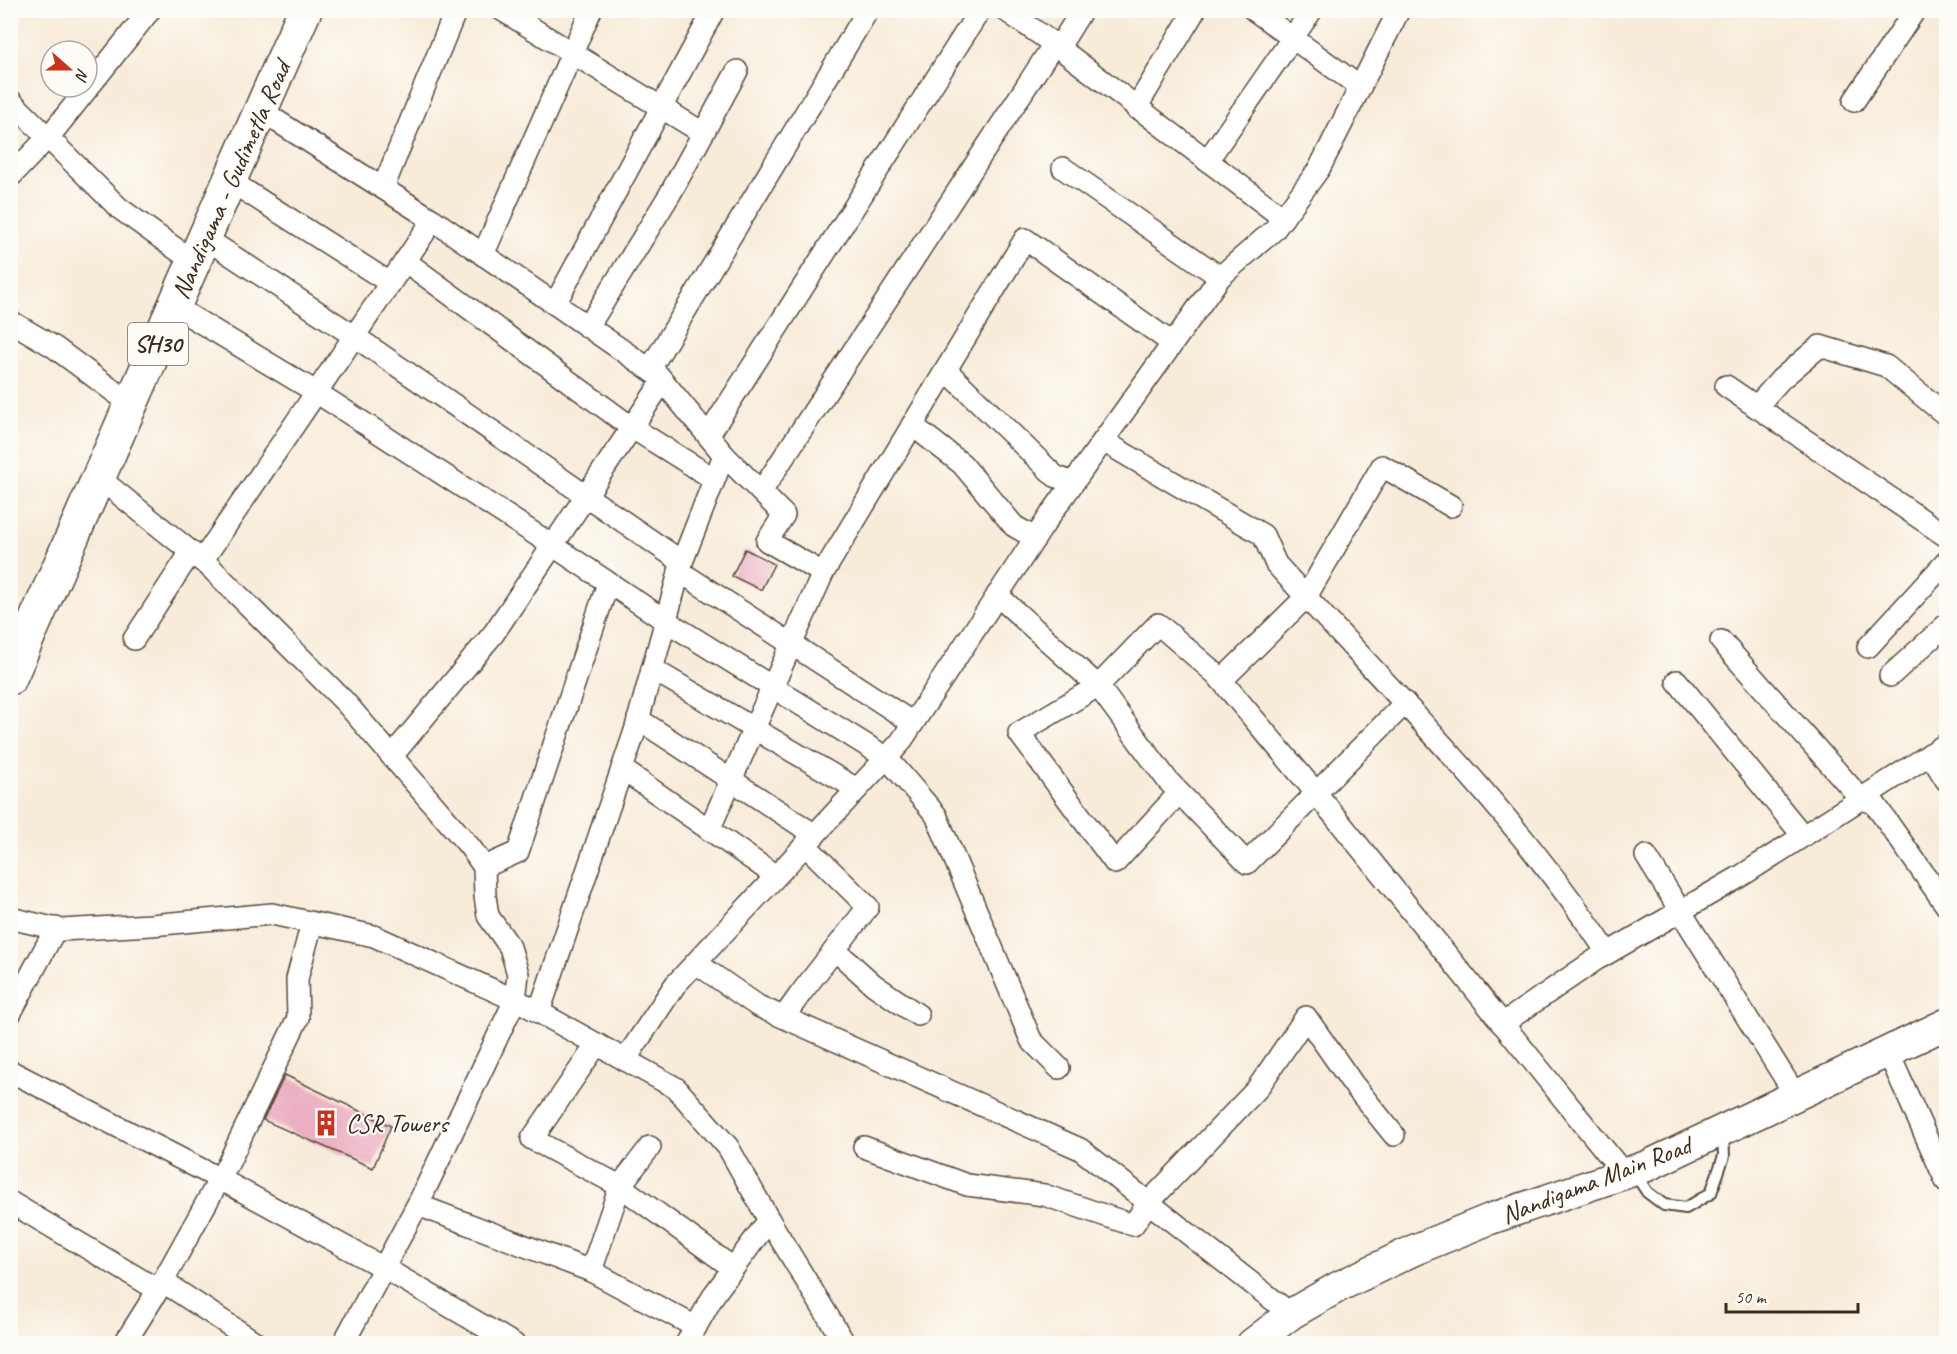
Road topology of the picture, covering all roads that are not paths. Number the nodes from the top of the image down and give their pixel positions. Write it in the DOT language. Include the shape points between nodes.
graph roads {
  1 [pos="150,10"];
  2 [pos="305,10"];
  3 [pos="456,10"];
  4 [pos="502,10"];
  5 [pos="591,10"];
  6 [pos="714,10"];
  7 [pos="868,10"];
  8 [pos="980,10"];
  9 [pos="1005,10"];
  10 [pos="1082,10"];
  11 [pos="1195,10"];
  12 [pos="1254,10"];
  13 [pos="1312,10"];
  14 [pos="1399,10"];
  15 [pos="1915,10"];
  16 [pos="1294,39"];
  17 [pos="1056,46"];
  18 [pos="571,53"];
  19 [pos="737,71"];
  20 [pos="1360,87"];
  21 [pos="10,100"];
  22 [pos="1854,101"];
  23 [pos="661,108"];
  24 [pos="1136,108"];
  25 [pos="261,111"];
  26 [pos="703,133"];
  27 [pos="48,137"];
  28 [pos="1207,161"];
  29 [pos="1063,168"];
  30 [pos="10,177"];
  31 [pos="230,181"];
  32 [pos="383,188"];
  33 [pos="1283,218"];
  34 [pos="433,220"];
  35 [pos="200,250"];
  36 [pos="483,255"];
  37 [pos="405,261"];
  38 [pos="1220,277"];
  39 [pos="390,283"];
  40 [pos="555,304"];
  41 [pos="175,307"];
  42 [pos="10,321"];
  43 [pos="588,327"];
  44 [pos="354,336"];
  45 [pos="1173,343"];
  46 [pos="946,370"];
  47 [pos="656,375"];
  48 [pos="1726,386"];
  49 [pos="316,392"];
  50 [pos="132,404"];
  51 [pos="1756,407"];
  52 [pos="1947,415"];
  53 [pos="912,425"];
  54 [pos="631,427"];
  55 [pos="708,435"];
  56 [pos="1103,441"];
  57 [pos="724,455"];
  58 [pos="99,478"];
  59 [pos="714,479"];
  60 [pos="1073,483"];
  61 [pos="761,492"];
  62 [pos="586,495"];
  63 [pos="1451,506"];
  64 [pos="1947,536"];
  65 [pos="1035,538"];
  66 [pos="552,545"];
  67 [pos="196,557"];
  68 [pos="1947,562"];
  69 [pos="681,566"];
  70 [pos="823,573"];
  71 [pos="609,583"];
  72 [pos="998,595"];
  73 [pos="1306,597"];
  74 [pos="666,621"];
  75 [pos="1947,625"];
  76 [pos="134,639"];
  77 [pos="1720,641"];
  78 [pos="792,644"];
  79 [pos="1868,647"];
  80 [pos="652,669"];
  81 [pos="1890,676"];
  82 [pos="10,678"];
  83 [pos="1222,680"];
  84 [pos="1677,681"];
  85 [pos="1098,686"];
  86 [pos="772,687"];
  87 [pos="1405,703"];
  88 [pos="638,719"];
  89 [pos="914,723"];
  90 [pos="754,728"];
  91 [pos="1938,749"];
  92 [pos="392,756"];
  93 [pos="887,758"];
  94 [pos="622,769"];
  95 [pos="731,780"];
  96 [pos="1947,780"];
  97 [pos="857,789"];
  98 [pos="1179,793"];
  99 [pos="1316,794"];
  100 [pos="1861,799"];
  101 [pos="709,830"];
  102 [pos="1803,836"];
  103 [pos="810,840"];
  104 [pos="1646,856"];
  105 [pos="484,867"];
  106 [pos="776,876"];
  107 [pos="1947,905"];
  108 [pos="1680,911"];
  109 [pos="10,918"];
  110 [pos="312,923"];
  111 [pos="56,928"];
  112 [pos="835,950"];
  113 [pos="1601,957"];
  114 [pos="696,963"];
  115 [pos="515,1000"];
  116 [pos="539,1012"];
  117 [pos="10,1014"];
  118 [pos="918,1015"];
  119 [pos="784,1017"];
  120 [pos="1502,1024"];
  121 [pos="1947,1024"];
  122 [pos="597,1044"];
  123 [pos="1888,1052"];
  124 [pos="625,1060"];
  125 [pos="1059,1068"];
  126 [pos="10,1071"];
  127 [pos="1796,1096"];
  128 [pos="1723,1130"];
  129 [pos="1394,1135"];
  130 [pos="650,1147"];
  131 [pos="864,1147"];
  132 [pos="1629,1173"];
  133 [pos="220,1179"];
  134 [pos="1947,1180"];
  135 [pos="621,1186"];
  136 [pos="10,1202"];
  137 [pos="1148,1203"];
  138 [pos="418,1205"];
  139 [pos="769,1220"];
  140 [pos="384,1268"];
  141 [pos="734,1268"];
  142 [pos="591,1271"];
  143 [pos="160,1286"];
  144 [pos="1273,1332"];
  145 [pos="691,1335"];
  146 [pos="124,1344"];
  147 [pos="258,1344"];
  148 [pos="343,1344"];
  149 [pos="514,1344"];
  150 [pos="845,1344"];
  1 -- 27 [label="street"];
  2 -- 25 [label="main road, Nandigama - Gudimetla Road / SH30"];
  3 -- 32 [label="street"];
  4 -- 18 [label="street"];
  5 -- 18 [label="street"];
  6 -- 23 [label="street"];
  7 -- 47 [label="street"];
  8 -- 55 [label="street"];
  9 -- 17 [label="street"];
  10 -- 17 [label="street"];
  11 -- 24 [label="street"];
  12 -- 16 [label="street"];
  13 -- 16 [label="street"];
  14 -- 20 [label="street"];
  15 -- 22 [label="street"];
  16 -- 20 [label="street"];
  16 -- 28 [label="street"];
  17 -- 24 [label="street"];
  17 -- 61 [label="street"];
  18 -- 23 [label="street"];
  18 -- 36 [label="street"];
  19 -- 26 [label="street"];
  20 -- 33 [label="street" via="1319,169"];
  21 -- 27 [label="street"];
  23 -- 26 [label="street"];
  23 -- 40 [label="street"];
  24 -- 28 [label="street"];
  25 -- 31 [label="main road, Nandigama - Gudimetla Road / SH30"];
  25 -- 32 [label="street"];
  26 -- 43 [label="street"];
  27 -- 30 [label="street"];
  27 -- 35 [label="street" via="119,208"];
  28 -- 33 [label="street"];
  29 -- 38 [label="street"];
  31 -- 35 [label="main road, Nandigama - Gudimetla Road / SH30"];
  31 -- 39 [label="street"];
  32 -- 34 [label="street"];
  33 -- 38 [label="street"];
  34 -- 36 [label="street"];
  34 -- 37 [label="street"];
  35 -- 41 [label="main road, Nandigama - Gudimetla Road / SH30"];
  35 -- 44 [label="street"];
  36 -- 40 [label="street"];
  37 -- 39 [label="street"];
  37 -- 54 [label="street"];
  38 -- 45 [label="street"];
  39 -- 44 [label="street"];
  40 -- 43 [label="street"];
  41 -- 49 [label="street"];
  41 -- 50 [label="main road, Nandigama - Gudimetla Road / SH30"];
  42 -- 50 [label="street" via="54,347"];
  43 -- 47 [label="street"];
  44 -- 49 [label="street"];
  44 -- 62 [label="street"];
  45 -- 46 [label="street" via="1024,239"];
  45 -- 56 [label="street"];
  46 -- 53 [label="street"];
  46 -- 60 [label="street" via="1055,476"];
  47 -- 54 [label="street"];
  47 -- 55 [label="street"];
  48 -- 51 [label="street"];
  49 -- 66 [label="street"];
  49 -- 67 [label="street"];
  50 -- 58 [label="main road, Nandigama - Gudimetla Road / SH30"];
  51 -- 52 [label="street" via="1781,379 1820,346 1886,366"];
  51 -- 64 [label="street"];
  53 -- 65 [label="street" via="962,464 1014,526"];
  53 -- 70 [label="street"];
  54 -- 59 [label="street"];
  54 -- 62 [label="street"];
  55 -- 57 [label="street"];
  56 -- 60 [label="street"];
  56 -- 73 [label="street" via="1263,536 1276,564"];
  57 -- 59 [label="street"];
  57 -- 61 [label="street"];
  58 -- 67 [label="street"];
  58 -- 82 [label="main road, Nandigama - Gudimetla Road / SH30"];
  59 -- 69 [label="street"];
  60 -- 65 [label="street"];
  61 -- 70 [label="street" via="784,515 767,541"];
  62 -- 66 [label="street"];
  62 -- 69 [label="street"];
  63 -- 73 [label="street" via="1382,466"];
  65 -- 72 [label="street"];
  66 -- 71 [label="street"];
  66 -- 92 [label="street" via="494,633"];
  67 -- 76 [label="street"];
  67 -- 92 [label="street" via="345,702"];
  68 -- 79 [label="street"];
  69 -- 74 [label="street"];
  69 -- 78 [label="street"];
  70 -- 78 [label="street"];
  71 -- 74 [label="street"];
  71 -- 105 [label="street" via="518,852"];
  72 -- 85 [label="street"];
  72 -- 89 [label="street"];
  73 -- 83 [label="street"];
  73 -- 87 [label="street"];
  74 -- 80 [label="street"];
  74 -- 86 [label="street"];
  75 -- 81 [label="street"];
  77 -- 100 [label="street"];
  78 -- 86 [label="street"];
  78 -- 89 [label="street"];
  80 -- 88 [label="street"];
  80 -- 90 [label="street"];
  83 -- 85 [label="street" via="1158,624"];
  83 -- 99 [label="street"];
  84 -- 102 [label="street"];
  85 -- 98 [label="street"];
  85 -- 98 [label="street" via="1019,733 1115,863"];
  86 -- 90 [label="street"];
  86 -- 93 [label="street"];
  87 -- 99 [label="street"];
  87 -- 113 [label="street" via="1460,762 1582,914 1607,952"];
  88 -- 94 [label="street"];
  88 -- 95 [label="street"];
  89 -- 93 [label="street"];
  90 -- 95 [label="street"];
  90 -- 97 [label="street"];
  91 -- 96 [label="street"];
  91 -- 100 [label="street"];
  92 -- 105 [label="street"];
  93 -- 97 [label="street"];
  93 -- 125 [label="street" via="936,814 1031,1040"];
  94 -- 101 [label="street"];
  94 -- 116 [label="street"];
  95 -- 101 [label="street"];
  95 -- 103 [label="street"];
  97 -- 103 [label="street"];
  98 -- 99 [label="street" via="1247,863"];
  99 -- 120 [label="street"];
  100 -- 102 [label="street"];
  100 -- 107 [label="street" via="1874,804"];
  101 -- 106 [label="street"];
  102 -- 108 [label="street"];
  103 -- 106 [label="street"];
  103 -- 112 [label="street" via="868,907"];
  104 -- 108 [label="street"];
  105 -- 115 [label="street" via="488,916 510,947 518,974"];
  106 -- 114 [label="street"];
  108 -- 113 [label="street"];
  108 -- 127 [label="street"];
  109 -- 111 [label="street"];
  110 -- 111 [label="street" via="273,914 151,925"];
  110 -- 115 [label="street" via="374,936"];
  110 -- 133 [label="street" via="297,979 298,1018"];
  111 -- 117 [label="street"];
  112 -- 118 [label="street" via="874,985"];
  112 -- 119 [label="street"];
  113 -- 120 [label="street"];
  114 -- 119 [label="street" via="758,1006"];
  114 -- 124 [label="street" via="675,985"];
  115 -- 116 [label="street"];
  115 -- 138 [label="street"];
  116 -- 122 [label="street"];
  119 -- 137 [label="street" via="1080,1149"];
  120 -- 132 [label="street"];
  121 -- 123 [label="street, Nandigama Main Road"];
  122 -- 124 [label="street"];
  122 -- 135 [label="street" via="532,1139"];
  123 -- 127 [label="street, Nandigama Main Road"];
  123 -- 134 [label="street"];
  124 -- 139 [label="street" via="676,1088 728,1146"];
  126 -- 133 [label="street"];
  127 -- 128 [label="street, Nandigama Main Road"];
  128 -- 132 [label="street, Nandigama Main Road"];
  128 -- 132 [label="lane" via="1724,1156 1711,1193 1686,1208 1665,1205"];
  129 -- 137 [label="street" via="1306,1017 1257,1089"];
  130 -- 135 [label="street"];
  131 -- 137 [label="street" via="967,1185 1044,1195 1133,1225"];
  132 -- 144 [label="street, Nandigama Main Road" via="1490,1219 1414,1250 1338,1287"];
  133 -- 140 [label="street"];
  133 -- 143 [label="street"];
  135 -- 141 [label="street"];
  135 -- 142 [label="street"];
  136 -- 143 [label="street"];
  137 -- 144 [label="street"];
  138 -- 140 [label="street"];
  138 -- 142 [label="street"];
  139 -- 141 [label="street"];
  139 -- 150 [label="street"];
  140 -- 148 [label="street"];
  140 -- 149 [label="street"];
  141 -- 145 [label="street"];
  142 -- 145 [label="street"];
  143 -- 146 [label="street"];
  143 -- 147 [label="street"];
}
